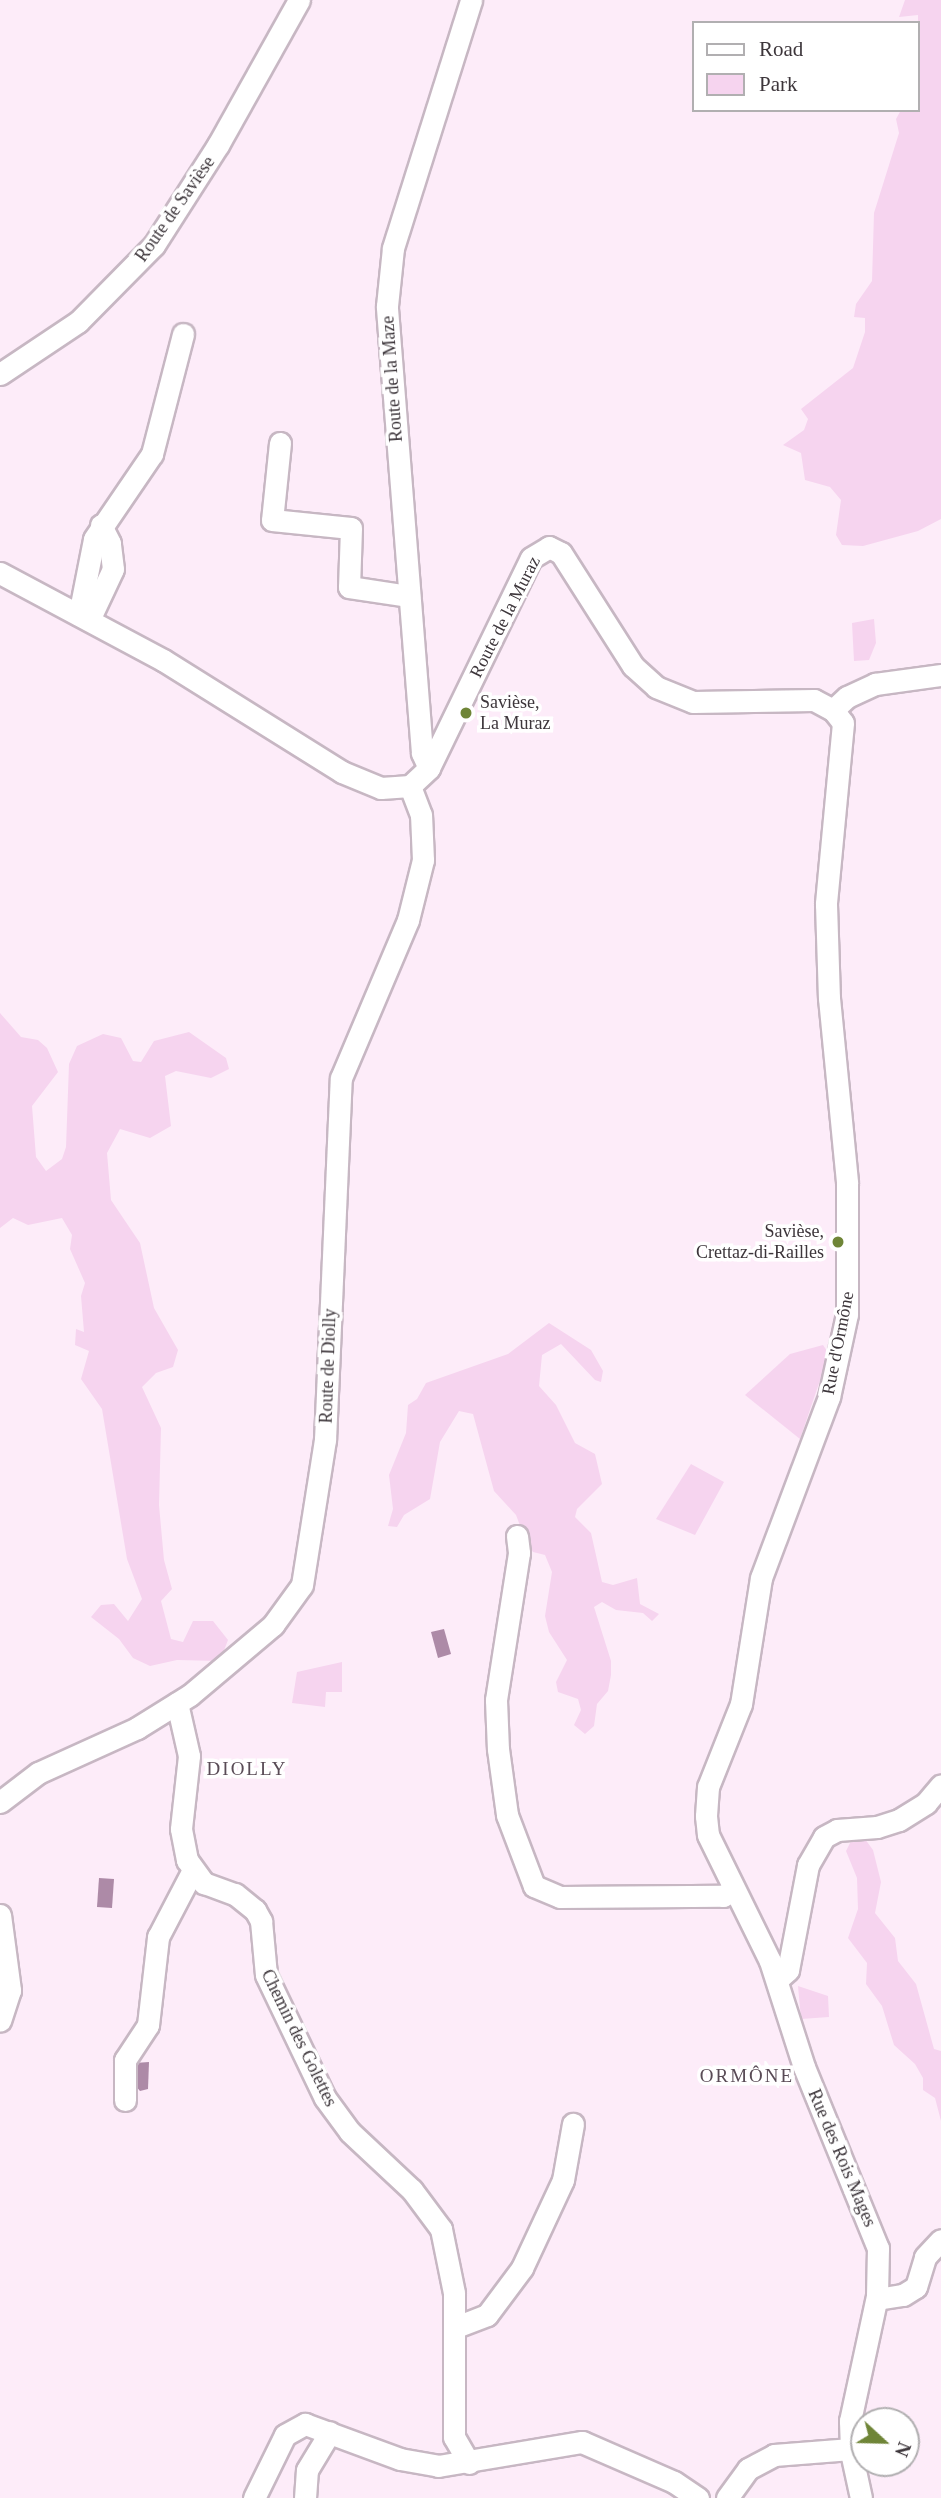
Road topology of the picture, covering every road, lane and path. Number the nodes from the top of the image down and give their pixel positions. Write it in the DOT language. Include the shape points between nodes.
graph roads {
  1 [pos="299,0"];
  2 [pos="471,0"];
  3 [pos="183,334"];
  4 [pos="0,374"];
  5 [pos="280,443"];
  6 [pos="0,573"];
  7 [pos="409,596"];
  8 [pos="84,617"];
  9 [pos="941,675"];
  10 [pos="833,710"];
  11 [pos="429,768"];
  12 [pos="410,786"];
  13 [pos="517,1536"];
  14 [pos="177,1703"];
  15 [pos="941,1785"];
  16 [pos="0,1802"];
  17 [pos="193,1870"];
  18 [pos="734,1889"];
  19 [pos="745,1910"];
  20 [pos="0,1915"];
  21 [pos="777,1980"];
  22 [pos="0,2020"];
  23 [pos="125,2100"];
  24 [pos="572,2124"];
  25 [pos="941,2240"];
  26 [pos="877,2300"];
  27 [pos="456,2327"];
  28 [pos="852,2407"];
  29 [pos="330,2432"];
  30 [pos="850,2449"];
  31 [pos="469,2463"];
  32 [pos="856,2477"];
  33 [pos="259,2495"];
  34 [pos="305,2498"];
  35 [pos="698,2498"];
  36 [pos="727,2498"];
  37 [pos="861,2498"];
  1 -- 4 [label="street, Route de Savièse" via="202,173 154,245 78,322"];
  2 -- 7 [label="street, Route de la Maze" via="393,248 390,273 387,306"];
  3 -- 8 [label="street" via="152,454 101,525 89,555"];
  5 -- 7 [label="street" via="272,520 351,528 349,587"];
  6 -- 8 [label="street"];
  7 -- 11 [label="street, Route de la Maze" via="422,753"];
  8 -- 12 [label="street" via="188,675 342,772 381,788"];
  9 -- 10 [label="street" via="876,684 847,697"];
  10 -- 11 [label="street, Route de la Muraz" via="814,700 710,703 664,692 633,666 561,553 549,547 531,558"];
  10 -- 18 [label="street, Rue d'Ormône" via="843,723 844,743 833,816 827,936 847,1183 849,1296 829,1397 761,1578 738,1717 708,1787 708,1835"];
  11 -- 12 [label="street, Route de la Muraz"];
  12 -- 14 [label="street, Route de Diolly" via="421,815 423,860 408,920 341,1078 325,1436 307,1566 293,1602 273,1625"];
  13 -- 18 [label="street" via="519,1553 496,1700 498,1749 507,1815 534,1886 560,1897 723,1896"];
  14 -- 16 [label="street, Route de Diolly" via="137,1728 38,1773"];
  14 -- 17 [label="street" via="189,1756 181,1835"];
  15 -- 21 [label="street" via="926,1803 899,1820 877,1828 837,1830 824,1837 807,1865 788,1970"];
  17 -- 23 [label="street" via="158,1937 148,2025 125,2060"];
  17 -- 27 [label="street, Chemin des Golettes" via="208,1886 235,1894 255,1910 261,1923 266,1975 324,2098 350,2132 412,2190 438,2223 450,2261"];
  18 -- 19 [label="street, Rue d'Ormône"];
  19 -- 21 [label="street, Rue des Rois Mages"];
  20 -- 22 [label="street" via="10,1990"];
  21 -- 26 [label="street, Rue des Rois Mages" via="804,2067 875,2238 880,2265"];
  24 -- 27 [label="street" via="563,2180 522,2268 487,2315"];
  25 -- 26 [label="street" via="925,2257 916,2287"];
  26 -- 28 [label="street, Rue des Rois Mages"];
  27 -- 31 [label="street, Chemin des Golettes" via="454,2437"];
  29 -- 31 [label="street" via="422,2464"];
  29 -- 33 [label="street" via="305,2424 292,2427"];
  29 -- 34 [label="street" via="307,2470"];
  30 -- 36 [label="street" via="774,2455 748,2469"];
  31 -- 35 [label="street" via="582,2442 674,2482"];
  32 -- 37 [label="street, Rue des Rois Mages"];
}
